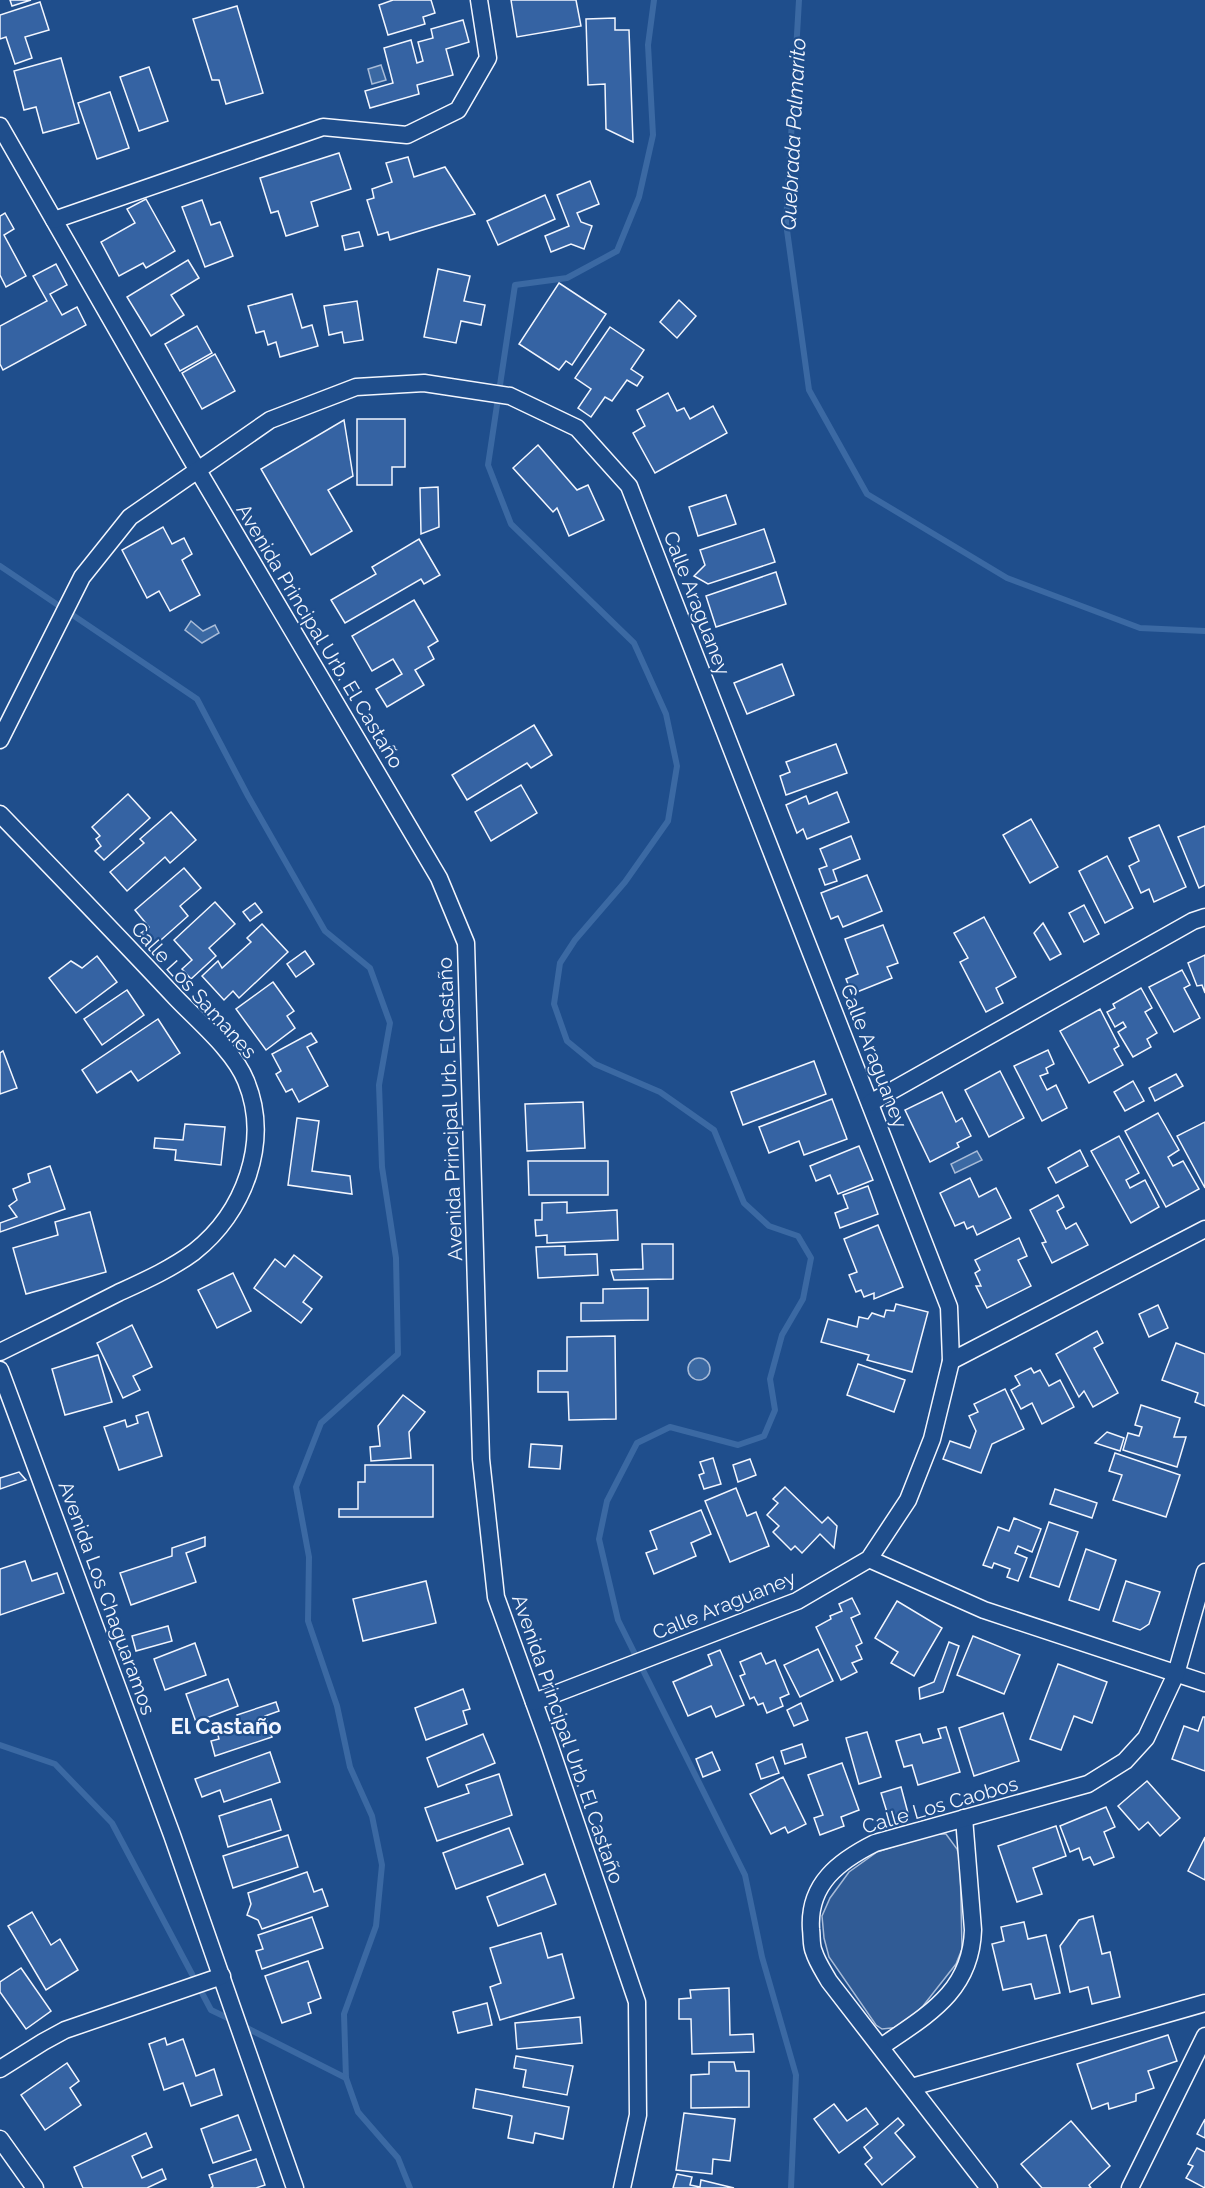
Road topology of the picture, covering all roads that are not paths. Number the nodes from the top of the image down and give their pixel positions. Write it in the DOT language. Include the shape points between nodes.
graph roads {
  1 [pos="479,0"];
  2 [pos="0,126"];
  3 [pos="54,220"];
  4 [pos="198,470"];
  5 [pos="0,740"];
  6 [pos="0,814"];
  7 [pos="1205,917"];
  8 [pos="870,1103"];
  9 [pos="1205,1229"];
  10 [pos="0,1352"];
  11 [pos="951,1362"];
  12 [pos="0,1370"];
  13 [pos="869,1558"];
  14 [pos="1205,1572"];
  15 [pos="1176,1674"];
  16 [pos="1205,1683"];
  17 [pos="534,1702"];
  18 [pos="964,1818"];
  19 [pos="216,1978"];
  20 [pos="1205,2003"];
  21 [pos="1205,2036"];
  22 [pos="881,2047"];
  23 [pos="0,2069"];
  24 [pos="912,2087"];
  25 [pos="0,2139"];
  26 [pos="34,2188"];
  27 [pos="295,2188"];
  28 [pos="622,2188"];
  29 [pos="989,2188"];
  30 [pos="1130,2188"];
  1 -- 3 [label="street" via="488,58 458,110 407,135 323,128"];
  2 -- 3 [label="street, Avenida Principal Urb. El Castaño"];
  3 -- 4 [label="street, Avenida Principal Urb. El Castaño"];
  4 -- 5 [label="street, Calle Araguaney" via="130,517 82,577"];
  4 -- 8 [label="street, Calle Araguaney" via="270,420 356,387 424,383 510,396 577,428 629,486"];
  4 -- 17 [label="street, Avenida Principal Urb. El Castaño" via="439,878 466,943 481,1459 496,1598"];
  6 -- 10 [label="street, Calle Los Samanes" via="229,1054 246,1081 254,1122 247,1180 232,1212 214,1234 175,1265"];
  7 -- 8 [label="street"];
  8 -- 11 [label="street, Calle Araguaney" via="949,1307"];
  9 -- 11 [label="street"];
  11 -- 13 [label="street, Calle Araguaney" via="932,1439 908,1500"];
  12 -- 19 [label="street, Avenida Los Chaguaramos" via="168,1824"];
  13 -- 15 [label="street" via="984,1610"];
  13 -- 17 [label="street, Calle Araguaney" via="797,1601"];
  14 -- 15 [label="street, Calle Los Caobos"];
  15 -- 16 [label="street"];
  15 -- 18 [label="street, Calle Los Caobos" via="1146,1738 1125,1761 1088,1785"];
  17 -- 28 [label="street, Avenida Principal Urb. El Castaño" via="637,2002 638,2115"];
  18 -- 22 [label="street" via="973,1930 973,1948 966,1970 951,1993 928,2015"];
  18 -- 22 [label="street, Calle Los Caobos" via="865,1848 834,1868 817,1892 810,1917 813,1951 830,1981"];
  19 -- 23 [label="street" via="65,2030"];
  19 -- 27 [label="street, Avenida Los Chaguaramos" via="234,2011"];
  20 -- 24 [label="street"];
  21 -- 30 [label="street"];
  22 -- 24 [label="street, Calle Los Caobos"];
  24 -- 29 [label="street, Calle Los Caobos"];
  25 -- 26 [label="street"];
}
